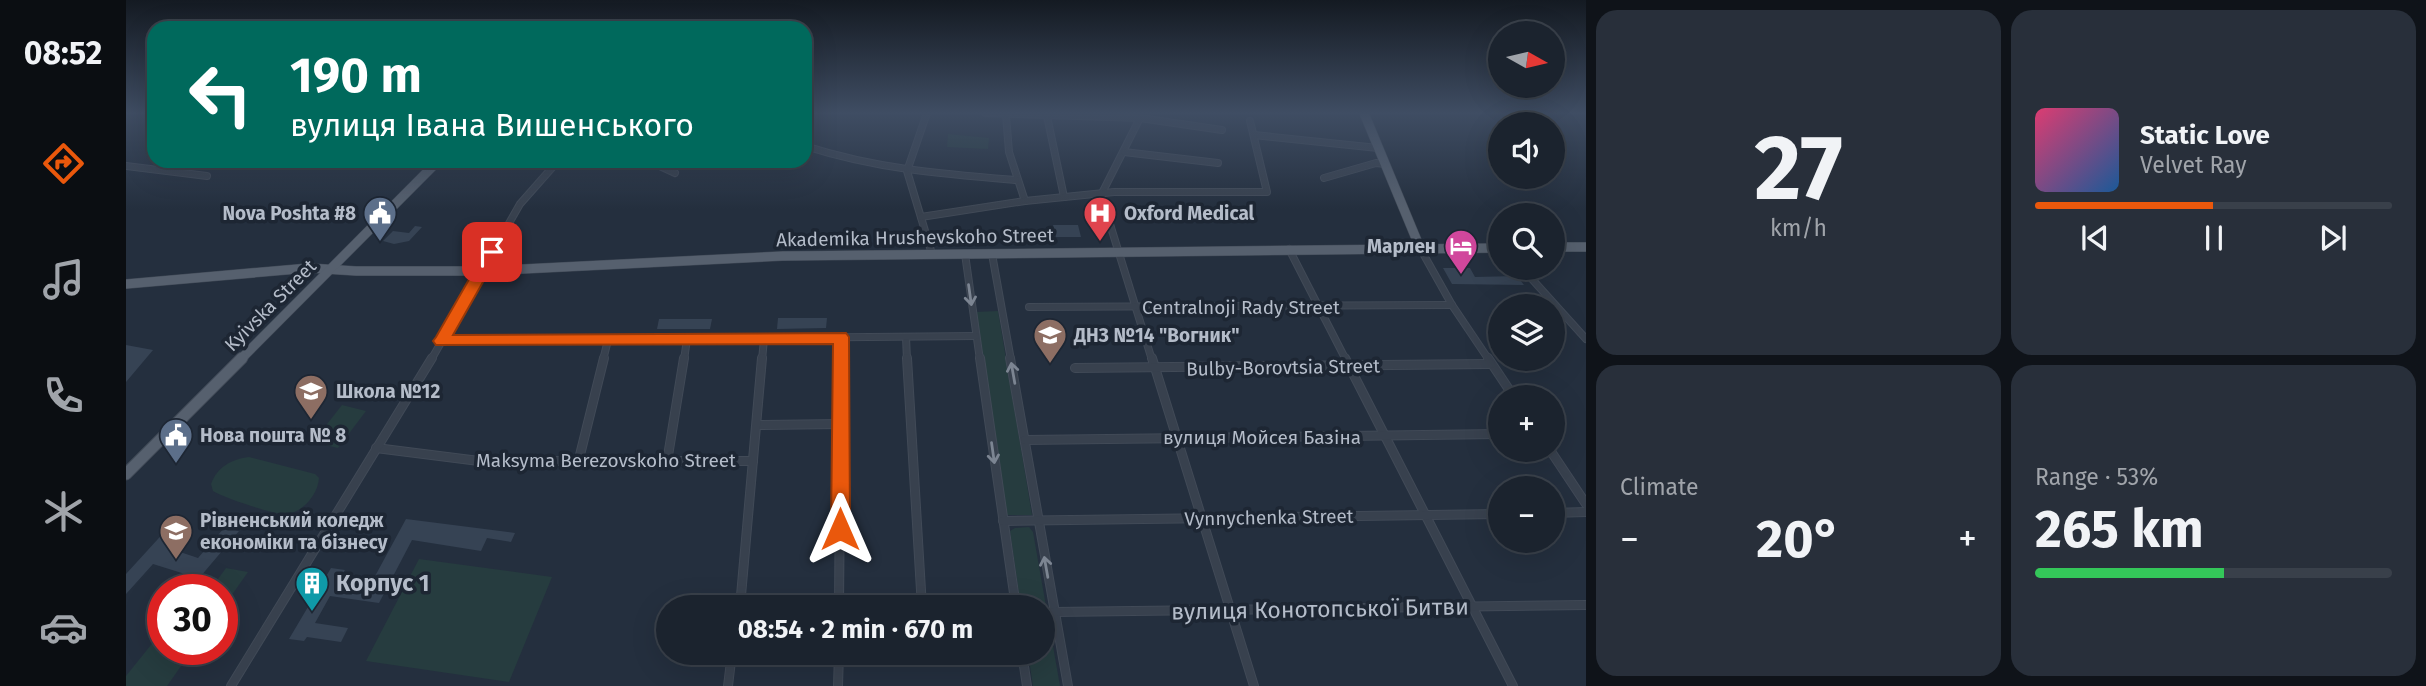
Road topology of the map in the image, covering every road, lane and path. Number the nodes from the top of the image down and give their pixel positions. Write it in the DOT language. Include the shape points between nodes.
graph roads {
  1 [pos="916,145"];
  2 [pos="1008,145"];
  3 [pos="1053,145"];
  4 [pos="1127,145"];
  5 [pos="1256,145"];
  6 [pos="1350,145"];
  7 [pos="1377,145"];
  8 [pos="812,148"];
  9 [pos="1378,148"];
  10 [pos="1124,152"];
  11 [pos="1218,163"];
  12 [pos="1385,164"];
  13 [pos="126,166"];
  14 [pos="431,168"];
  15 [pos="551,168"];
  16 [pos="665,168"];
  17 [pos="907,171"];
  18 [pos="676,173"];
  19 [pos="207,176"];
  20 [pos="1324,178"];
  21 [pos="1016,180"];
  22 [pos="1101,195"];
  23 [pos="1064,197"];
  24 [pos="1025,201"];
  25 [pos="921,217"];
  26 [pos="1565,247"];
  27 [pos="1586,247"];
  28 [pos="1420,248"];
  29 [pos="1488,248"];
  30 [pos="1289,249"];
  31 [pos="1117,252"];
  32 [pos="932,254"];
  33 [pos="965,254"];
  34 [pos="992,254"];
  35 [pos="330,269"];
  36 [pos="481,271"];
  37 [pos="1533,280"];
  38 [pos="126,284"];
  39 [pos="1452,305"];
  40 [pos="1030,307"];
  41 [pos="1135,307"];
  42 [pos="1318,307"];
  43 [pos="841,337"];
  44 [pos="906,337"];
  45 [pos="976,337"];
  46 [pos="687,339"];
  47 [pos="764,339"];
  48 [pos="1586,339"];
  49 [pos="608,340"];
  50 [pos="441,341"];
  51 [pos="1488,359"];
  52 [pos="1488,364"];
  53 [pos="1350,367"];
  54 [pos="1075,368"];
  55 [pos="1157,369"];
  56 [pos="841,424"];
  57 [pos="757,425"];
  58 [pos="1488,434"];
  59 [pos="1385,437"];
  60 [pos="1175,438"];
  61 [pos="1025,440"];
  62 [pos="376,448"];
  63 [pos="753,461"];
  64 [pos="667,462"];
  65 [pos="1558,462"];
  66 [pos="578,463"];
  67 [pos="126,474"];
  68 [pos="1586,504"];
  69 [pos="1586,512"];
  70 [pos="1565,513"];
  71 [pos="1488,514"];
  72 [pos="1423,515"];
  73 [pos="1201,518"];
  74 [pos="1003,521"];
  75 [pos="1038,521"];
  76 [pos="741,595"];
  77 [pos="839,595"];
  78 [pos="921,595"];
  79 [pos="1014,595"];
  80 [pos="1051,595"];
  81 [pos="1586,605"];
  82 [pos="1470,607"];
  83 [pos="1230,611"];
  84 [pos="1055,612"];
  85 [pos="1055,617"];
  86 [pos="731,665"];
  87 [pos="839,665"];
  88 [pos="1024,665"];
  89 [pos="231,686"];
  90 [pos="728,686"];
  91 [pos="838,686"];
  92 [pos="1027,686"];
  93 [pos="1068,686"];
  94 [pos="1254,686"];
  95 [pos="1513,686"];
  1 -- 17 [label="street"];
  2 -- 21 [label="street"];
  3 -- 23 [label="street"];
  4 -- 10 [label="street"];
  5 -- 22 [label="street" via="1267,192"];
  6 -- 9 [label="street"];
  7 -- 9 [label="main road"];
  8 -- 17 [label="street"];
  9 -- 12 [label="main road"];
  10 -- 11 [label="street"];
  10 -- 22 [label="street"];
  12 -- 20 [label="street"];
  12 -- 28 [label="main road"];
  13 -- 19 [label="street"];
  14 -- 35 [label="main road, Kyivska Street"];
  15 -- 36 [label="street" via="520,204"];
  16 -- 18 [label="street"];
  17 -- 21 [label="street"];
  17 -- 25 [label="street"];
  21 -- 24 [label="street"];
  22 -- 23 [label="street"];
  22 -- 31 [label="street"];
  23 -- 24 [label="street"];
  24 -- 25 [label="street"];
  25 -- 32 [label="street"];
  26 -- 27 [label="main road"];
  28 -- 29 [label="main road, Akademika Hrushevskoho Street"];
  28 -- 30 [label="main road, Akademika Hrushevskoho Street"];
  28 -- 39 [label="street"];
  30 -- 31 [label="main road, Akademika Hrushevskoho Street"];
  30 -- 42 [label="street"];
  31 -- 34 [label="main road, Akademika Hrushevskoho Street"];
  31 -- 41 [label="street"];
  32 -- 33 [label="main road, Akademika Hrushevskoho Street"];
  32 -- 36 [label="main road, Akademika Hrushevskoho Street" via="695,258"];
  33 -- 34 [label="main road, Akademika Hrushevskoho Street"];
  33 -- 45 [label="street, one-way"];
  61 -- 34 [label="street, one-way"];
  35 -- 36 [label="main road, Akademika Hrushevskoho Street"];
  35 -- 38 [label="main road, Akademika Hrushevskoho Street"];
  35 -- 67 [label="main road, Kyivska Street"];
  36 -- 50 [label="street"];
  37 -- 48 [label="street"];
  39 -- 42 [label="street, Centralnoji Rady Street"];
  39 -- 51 [label="street"];
  40 -- 41 [label="street, Centralnoji Rady Street"];
  41 -- 42 [label="street, Centralnoji Rady Street"];
  41 -- 55 [label="street"];
  42 -- 53 [label="street"];
  43 -- 44 [label="street"];
  43 -- 47 [label="street"];
  43 -- 56 [label="street"];
  44 -- 45 [label="street"];
  44 -- 78 [label="street"];
  45 -- 74 [label="street, one-way"];
  46 -- 47 [label="street"];
  46 -- 49 [label="street"];
  46 -- 64 [label="street"];
  47 -- 57 [label="street"];
  49 -- 50 [label="street"];
  49 -- 66 [label="street"];
  50 -- 62 [label="street"];
  52 -- 53 [label="street, Bulby-Borovtsia Street"];
  53 -- 55 [label="street, Bulby-Borovtsia Street"];
  53 -- 59 [label="street"];
  54 -- 55 [label="street, Bulby-Borovtsia Street"];
  55 -- 60 [label="street"];
  56 -- 57 [label="street"];
  56 -- 77 [label="street"];
  57 -- 63 [label="street"];
  58 -- 59 [label="street, вулиця Мойсея Базіна"];
  59 -- 60 [label="street, вулиця Мойсея Базіна"];
  59 -- 72 [label="street"];
  60 -- 61 [label="street, вулиця Мойсея Базіна"];
  60 -- 73 [label="street"];
  61 -- 75 [label="street"];
  62 -- 66 [label="street, Maksyma Berezovskoho Street" via="479,461"];
  62 -- 89 [label="street"];
  63 -- 64 [label="street, Maksyma Berezovskoho Street"];
  63 -- 76 [label="street"];
  64 -- 66 [label="street, Maksyma Berezovskoho Street"];
  65 -- 68 [label="street"];
  69 -- 70 [label="street"];
  71 -- 72 [label="street, Vynnychenka Street"];
  72 -- 73 [label="street, Vynnychenka Street"];
  72 -- 82 [label="street"];
  73 -- 75 [label="street, Vynnychenka Street"];
  73 -- 83 [label="street"];
  74 -- 75 [label="street, Vynnychenka Street"];
  74 -- 79 [label="street"];
  80 -- 75 [label="street, one-way"];
  81 -- 82 [label="street, вулиця Конотопської Битви"];
  82 -- 83 [label="street, вулиця Конотопської Битви"];
  82 -- 95 [label="street"];
  83 -- 84 [label="street, вулиця Конотопської Битви"];
  83 -- 94 [label="street"];
  85 -- 93 [label="street"];
  86 -- 90 [label="street"];
  87 -- 91 [label="street"];
  88 -- 92 [label="street"];
}
